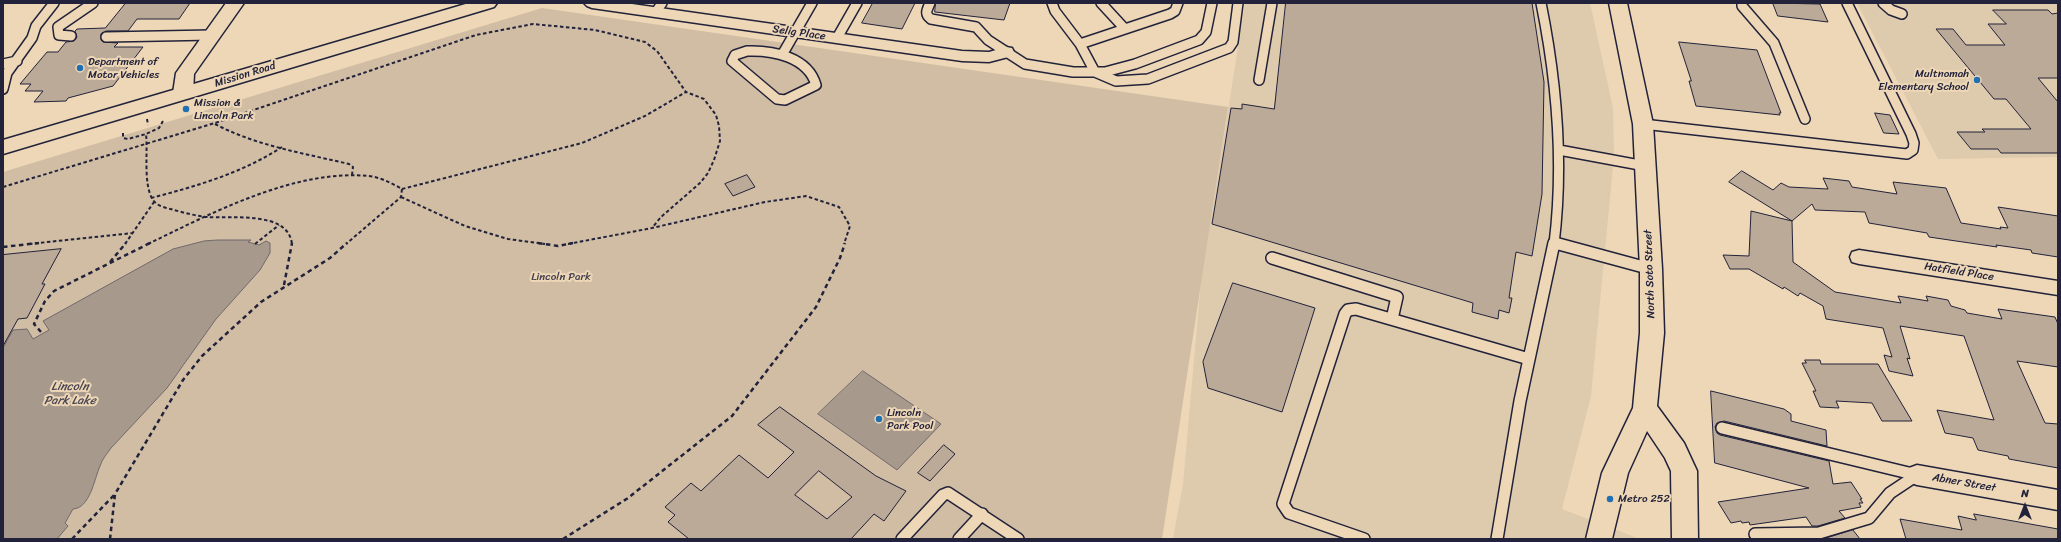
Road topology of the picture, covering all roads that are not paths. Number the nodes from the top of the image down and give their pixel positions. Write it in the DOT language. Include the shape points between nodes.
graph roads {
  1 [pos="54,3"];
  2 [pos="93,3"];
  3 [pos="234,3"];
  4 [pos="488,3"];
  5 [pos="592,3"];
  6 [pos="812,3"];
  7 [pos="857,3"];
  8 [pos="930,3"];
  9 [pos="1052,3"];
  10 [pos="1102,3"];
  11 [pos="1178,3"];
  12 [pos="1212,3"];
  13 [pos="1238,3"];
  14 [pos="1272,3"];
  15 [pos="1541,3"];
  16 [pos="1618,3"];
  17 [pos="1742,3"];
  18 [pos="1847,3"];
  19 [pos="1883,3"];
  20 [pos="462,7"];
  21 [pos="659,8"];
  22 [pos="1902,14"];
  23 [pos="1125,29"];
  24 [pos="796,33"];
  25 [pos="212,35"];
  26 [pos="71,36"];
  27 [pos="106,37"];
  28 [pos="837,38"];
  29 [pos="1080,44"];
  30 [pos="1006,52"];
  31 [pos="782,55"];
  32 [pos="17,61"];
  33 [pos="3,64"];
  34 [pos="1095,72"];
  35 [pos="1259,80"];
  36 [pos="3,87"];
  37 [pos="183,93"];
  38 [pos="1805,118"];
  39 [pos="1643,124"];
  40 [pos="3,147"];
  41 [pos="1559,150"];
  42 [pos="1645,166"];
  43 [pos="1554,243"];
  44 [pos="1859,257"];
  45 [pos="1272,258"];
  46 [pos="1651,269"];
  47 [pos="2058,288"];
  48 [pos="1392,319"];
  49 [pos="1529,359"];
  50 [pos="1645,408"];
  51 [pos="1722,428"];
  52 [pos="1917,475"];
  53 [pos="2058,500"];
  54 [pos="982,514"];
  55 [pos="1756,534"];
  56 [pos="902,539"];
  57 [pos="959,539"];
  58 [pos="1018,539"];
  59 [pos="1364,539"];
  60 [pos="1497,539"];
  61 [pos="1599,539"];
  62 [pos="1685,539"];
  1 -- 32 [label="lane" via="36,26 32,38"];
  2 -- 26 [label="lane" via="85,12 58,27 59,35"];
  3 -- 25 [label="main road"];
  4 -- 20 [label="main road, Mission Road"];
  5 -- 21 [label="street, Selig Place"];
  6 -- 24 [label="lane"];
  7 -- 28 [label="lane"];
  8 -- 30 [label="lane" via="926,12 931,19 976,27 988,40"];
  9 -- 29 [label="lane" via="1055,12"];
  10 -- 23 [label="lane"];
  11 -- 23 [label="lane" via="1175,11 1170,14"];
  12 -- 34 [label="lane" via="1206,32 1199,40 1135,64"];
  13 -- 34 [label="lane" via="1233,42 1229,48 1148,79 1116,80"];
  14 -- 35 [label="lane"];
  15 -- 41 [label="lane" via="1554,82"];
  16 -- 39 [label="main road, North Soto Street"];
  17 -- 38 [label="lane" via="1774,43"];
  18 -- 39 [label="lane" via="1911,134 1913,150 1907,154"];
  19 -- 22 [label="lane" via="1891,10"];
  20 -- 37 [label="main road, Mission Road"];
  21 -- 24 [label="street, Selig Place"];
  23 -- 29 [label="lane"];
  24 -- 28 [label="street, Selig Place"];
  24 -- 31 [label="lane"];
  25 -- 27 [label="lane"];
  25 -- 37 [label="main road" via="185,73"];
  28 -- 30 [label="street, Selig Place" via="962,56 989,57"];
  29 -- 34 [label="lane"];
  30 -- 34 [label="lane" via="1025,64 1073,72"];
  31 -- 31 [label="lane" via="803,64 814,74 816,85 785,100 777,99 732,61 739,52 747,51"];
  32 -- 33 [label="lane"];
  32 -- 36 [label="lane" via="7,73"];
  37 -- 40 [label="main road, Mission Road"];
  39 -- 42 [label="main road, North Soto Street"];
  41 -- 42 [label="lane"];
  41 -- 43 [label="lane"];
  42 -- 46 [label="main road, North Soto Street"];
  43 -- 46 [label="lane"];
  43 -- 49 [label="lane"];
  44 -- 47 [label="street, Hatfield Place"];
  45 -- 48 [label="lane" via="1396,297"];
  46 -- 50 [label="main road, North Soto Street" via="1652,333"];
  48 -- 49 [label="lane"];
  48 -- 59 [label="lane" via="1356,309 1348,310 1345,314 1283,504 1289,513"];
  49 -- 60 [label="lane" via="1508,464"];
  50 -- 61 [label="main road, North Soto Street" via="1615,472"];
  50 -- 62 [label="main road" via="1675,451 1684,471"];
  51 -- 52 [label="lane"];
  52 -- 53 [label="street, Abner Street"];
  52 -- 55 [label="lane" via="1890,493 1869,518 1819,533"];
  54 -- 56 [label="lane" via="948,493 943,495"];
  54 -- 57 [label="lane"];
  54 -- 58 [label="lane"];
}
